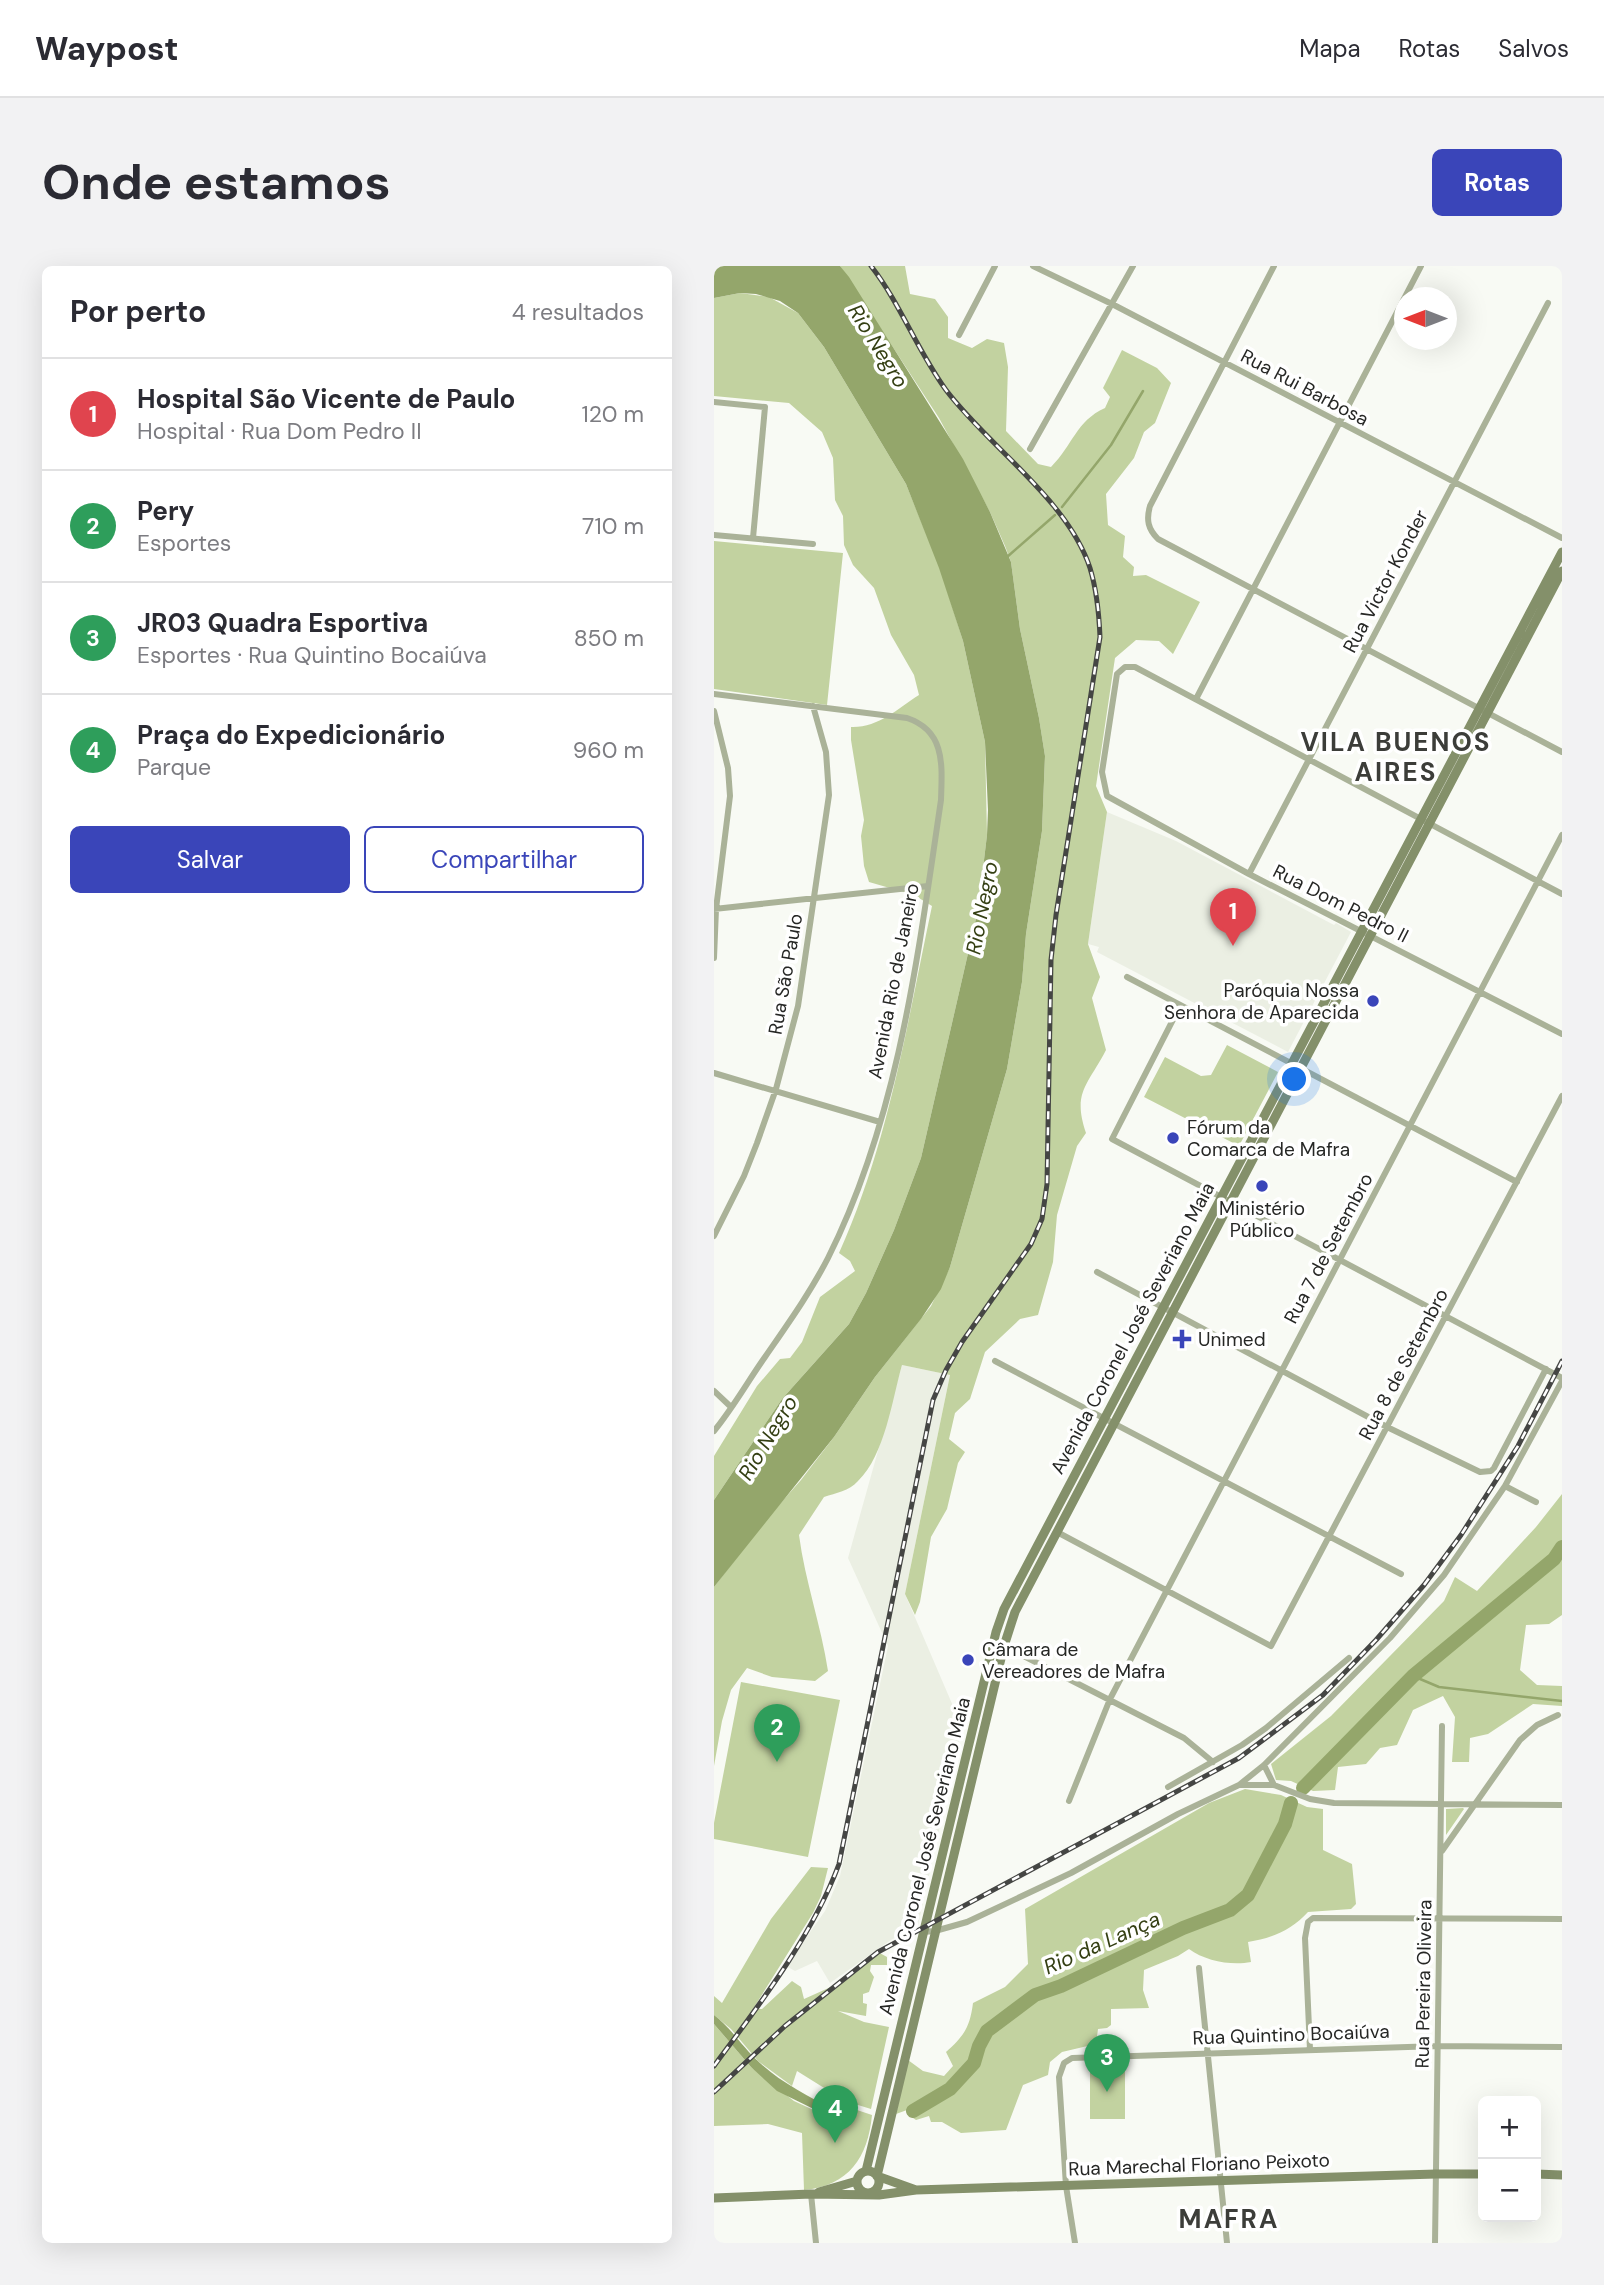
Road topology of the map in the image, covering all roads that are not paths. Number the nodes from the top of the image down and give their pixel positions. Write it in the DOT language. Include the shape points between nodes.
graph roads {
  1 [pos="995,266"];
  2 [pos="1033,266"];
  3 [pos="1133,266"];
  4 [pos="1274,266"];
  5 [pos="1421,266"];
  6 [pos="1548,303"];
  7 [pos="1112,304"];
  8 [pos="959,335"];
  9 [pos="1224,362"];
  10 [pos="714,402"];
  11 [pos="1339,422"];
  12 [pos="1030,449"];
  13 [pos="1454,482"];
  14 [pos="714,535"];
  15 [pos="753,538"];
  16 [pos="1562,538"];
  17 [pos="813,544"];
  18 [pos="1562,552"];
  19 [pos="1562,571"];
  20 [pos="1253,589"];
  21 [pos="1367,649"];
  22 [pos="714,694"];
  23 [pos="1195,699"];
  24 [pos="813,706"];
  25 [pos="1483,710"];
  26 [pos="714,711"];
  27 [pos="1562,752"];
  28 [pos="1309,760"];
  29 [pos="1425,821"];
  30 [pos="1562,835"];
  31 [pos="1250,874"];
  32 [pos="1538,881"];
  33 [pos="928,886"];
  34 [pos="1562,894"];
  35 [pos="814,897"];
  36 [pos="715,909"];
  37 [pos="1366,934"];
  38 [pos="714,958"];
  39 [pos="1127,977"];
  40 [pos="1480,992"];
  41 [pos="1180,1006"];
  42 [pos="1562,1034"];
  43 [pos="1296,1067"];
  44 [pos="714,1073"];
  45 [pos="776,1089"];
  46 [pos="1562,1096"];
  47 [pos="880,1122"];
  48 [pos="1410,1126"];
  49 [pos="1517,1182"];
  50 [pos="1226,1199"];
  51 [pos="714,1236"];
  52 [pos="1340,1260"];
  53 [pos="1097,1272"];
  54 [pos="1163,1307"];
  55 [pos="1173,1312"];
  56 [pos="1446,1316"];
  57 [pos="995,1361"];
  58 [pos="1282,1369"];
  59 [pos="1546,1369"];
  60 [pos="1562,1379"];
  61 [pos="714,1391"];
  62 [pos="731,1407"];
  63 [pos="1104,1418"];
  64 [pos="1114,1423"];
  65 [pos="1387,1427"];
  66 [pos="714,1432"];
  67 [pos="1224,1481"];
  68 [pos="1505,1486"];
  69 [pos="1536,1502"];
  70 [pos="1057,1532"];
  71 [pos="1329,1536"];
  72 [pos="1401,1574"];
  73 [pos="1166,1591"];
  74 [pos="1004,1646"];
  75 [pos="1349,1658"];
  76 [pos="1110,1699"];
  77 [pos="1558,1715"];
  78 [pos="1442,1726"];
  79 [pos="1213,1762"];
  80 [pos="1264,1765"];
  81 [pos="1239,1786"];
  82 [pos="1274,1786"];
  83 [pos="1168,1787"];
  84 [pos="1069,1801"];
  85 [pos="1441,1804"];
  86 [pos="1476,1804"];
  87 [pos="1562,1805"];
  88 [pos="1440,1853"];
  89 [pos="1439,1918"];
  90 [pos="1562,1919"];
  91 [pos="935,1931"];
  92 [pos="923,1932"];
  93 [pos="1199,1968"];
  94 [pos="1438,2046"];
  95 [pos="1562,2047"];
  96 [pos="1310,2050"];
  97 [pos="1207,2053"];
  98 [pos="869,2158"];
  99 [pos="866,2171"];
  100 [pos="1436,2174"];
  101 [pos="1478,2174"];
  102 [pos="1541,2174"];
  103 [pos="1562,2175"];
  104 [pos="877,2176"];
  105 [pos="889,2180"];
  106 [pos="1221,2180"];
  107 [pos="857,2181"];
  108 [pos="841,2186"];
  109 [pos="1066,2186"];
  110 [pos="916,2190"];
  111 [pos="861,2192"];
  112 [pos="897,2193"];
  113 [pos="810,2194"];
  114 [pos="849,2194"];
  115 [pos="877,2194"];
  116 [pos="714,2198"];
  117 [pos="816,2243"];
  118 [pos="1075,2243"];
  119 [pos="1227,2243"];
  120 [pos="1435,2243"];
  1 -- 8 [label="street"];
  2 -- 7 [label="street, Rua Rui Barbosa"];
  3 -- 7 [label="street"];
  4 -- 9 [label="street"];
  5 -- 11 [label="street"];
  6 -- 13 [label="street, Rua Victor Konder"];
  7 -- 9 [label="street, Rua Rui Barbosa"];
  7 -- 12 [label="street"];
  9 -- 11 [label="street, Rua Rui Barbosa"];
  9 -- 20 [label="street" via="1150,506 1148,525 1158,539"];
  10 -- 15 [label="street" via="765,407"];
  11 -- 13 [label="street, Rua Rui Barbosa"];
  11 -- 20 [label="street"];
  13 -- 16 [label="street, Rua Rui Barbosa"];
  13 -- 21 [label="street, Rua Victor Konder"];
  14 -- 15 [label="street"];
  15 -- 17 [label="street"];
  18 -- 25 [label="main road, Avenida Coronel José Severiano Maia"];
  19 -- 25 [label="main road, Avenida Coronel José Severiano Maia"];
  20 -- 21 [label="street"];
  20 -- 23 [label="street"];
  21 -- 25 [label="street"];
  21 -- 28 [label="street, Rua Victor Konder"];
  22 -- 24 [label="street"];
  23 -- 28 [label="street"];
  23 -- 31 [label="street, Rua Dom Pedro II" via="1135,667 1125,667 1117,674 1102,772 1107,796"];
  24 -- 33 [label="street, Avenida Rio de Janeiro" via="907,718 920,722 936,739 941,800"];
  24 -- 35 [label="street, Rua São Paulo" via="827,752 829,783"];
  25 -- 27 [label="street"];
  25 -- 29 [label="main road, Avenida Coronel José Severiano Maia"];
  26 -- 36 [label="street" via="730,796"];
  28 -- 29 [label="street"];
  28 -- 31 [label="street, Rua Victor Konder"];
  29 -- 32 [label="street"];
  29 -- 37 [label="main road, Avenida Coronel José Severiano Maia"];
  30 -- 32 [label="street, Rua 7 de Setembro"];
  31 -- 37 [label="street, Rua Dom Pedro II"];
  32 -- 34 [label="street"];
  32 -- 40 [label="street, Rua 7 de Setembro"];
  33 -- 35 [label="street"];
  33 -- 47 [label="street, Avenida Rio de Janeiro" via="907,1013"];
  35 -- 36 [label="street"];
  35 -- 45 [label="street, Rua São Paulo" via="796,1016"];
  36 -- 38 [label="street"];
  37 -- 40 [label="street, Rua Dom Pedro II"];
  37 -- 43 [label="main road, Avenida Coronel José Severiano Maia"];
  39 -- 41 [label="street"];
  40 -- 42 [label="street, Rua Dom Pedro II"];
  40 -- 48 [label="street, Rua 7 de Setembro"];
  41 -- 43 [label="street"];
  41 -- 50 [label="street" via="1112,1139"];
  43 -- 48 [label="street"];
  43 -- 50 [label="main road, Avenida Coronel José Severiano Maia"];
  44 -- 45 [label="street"];
  45 -- 47 [label="street"];
  45 -- 51 [label="street, Rua São Paulo" via="744,1176"];
  46 -- 49 [label="street, Rua 8 de Setembro"];
  47 -- 62 [label="street, Avenida Rio de Janeiro" via="828,1257"];
  48 -- 49 [label="street"];
  48 -- 52 [label="street, Rua 7 de Setembro"];
  49 -- 56 [label="street, Rua 8 de Setembro"];
  50 -- 52 [label="street"];
  50 -- 54 [label="main road, Avenida Coronel José Severiano Maia"];
  50 -- 55 [label="main road, Avenida Coronel José Severiano Maia"];
  52 -- 56 [label="street"];
  52 -- 58 [label="street, Rua 7 de Setembro"];
  53 -- 54 [label="street"];
  54 -- 55 [label="street"];
  54 -- 63 [label="main road, Avenida Coronel José Severiano Maia"];
  55 -- 58 [label="street"];
  55 -- 64 [label="main road, Avenida Coronel José Severiano Maia"];
  56 -- 59 [label="street"];
  56 -- 65 [label="street, Rua 8 de Setembro"];
  57 -- 63 [label="street"];
  58 -- 65 [label="street"];
  58 -- 67 [label="street, Rua 7 de Setembro"];
  59 -- 60 [label="street"];
  59 -- 65 [label="street" via="1494,1468 1486,1472"];
  60 -- 68 [label="street"];
  61 -- 62 [label="street"];
  62 -- 66 [label="street, Avenida Rio de Janeiro"];
  63 -- 64 [label="street"];
  63 -- 92 [label="main road, Avenida Coronel José Severiano Maia" via="1000,1620"];
  64 -- 67 [label="street"];
  64 -- 70 [label="main road, Avenida Coronel José Severiano Maia"];
  65 -- 71 [label="street, Rua 8 de Setembro"];
  67 -- 71 [label="street"];
  67 -- 73 [label="street, Rua 7 de Setembro"];
  68 -- 69 [label="street"];
  68 -- 80 [label="street" via="1424,1599"];
  70 -- 73 [label="street"];
  70 -- 74 [label="main road, Avenida Coronel José Severiano Maia" via="1015,1612"];
  71 -- 72 [label="street"];
  71 -- 73 [label="street, Rua 8 de Setembro" via="1271,1646"];
  73 -- 76 [label="street, Rua 7 de Setembro"];
  74 -- 76 [label="street"];
  74 -- 91 [label="main road, Avenida Coronel José Severiano Maia"];
  75 -- 79 [label="street" via="1266,1728"];
  76 -- 79 [label="street" via="1184,1738"];
  76 -- 84 [label="street, Rua 7 de Setembro"];
  77 -- 86 [label="street" via="1521,1740"];
  78 -- 85 [label="street, Rua Pereira Oliveira"];
  79 -- 83 [label="street"];
  80 -- 81 [label="street"];
  80 -- 82 [label="street"];
  81 -- 82 [label="street"];
  81 -- 91 [label="street" via="1071,1873 967,1922"];
  82 -- 85 [label="street" via="1334,1803"];
  85 -- 86 [label="street"];
  85 -- 88 [label="street, Rua Pereira Oliveira"];
  86 -- 87 [label="street"];
  86 -- 88 [label="street"];
  88 -- 89 [label="street, Rua Pereira Oliveira"];
  89 -- 90 [label="street"];
  89 -- 94 [label="street, Rua Pereira Oliveira"];
  89 -- 96 [label="street" via="1319,1917 1308,1923"];
  91 -- 92 [label="street"];
  91 -- 104 [label="main road, Avenida Coronel José Severiano Maia"];
  92 -- 98 [label="main road, Avenida Coronel José Severiano Maia"];
  93 -- 97 [label="street"];
  94 -- 95 [label="street, Rua Quintino Bocaiúva"];
  94 -- 96 [label="street, Rua Quintino Bocaiúva"];
  94 -- 100 [label="street, Rua Pereira Oliveira"];
  96 -- 97 [label="street, Rua Quintino Bocaiúva"];
  97 -- 106 [label="street"];
  97 -- 109 [label="street, Rua Quintino Bocaiúva" via="1083,2056 1063,2063 1059,2077"];
  98 -- 99 [label="main road, Avenida Coronel José Severiano Maia"];
  98 -- 108 [label="main road"];
  99 -- 104 [label="main road, Rua Marechal Floriano Peixoto"];
  99 -- 107 [label="main road"];
  100 -- 101 [label="main road, Rua Marechal Floriano Peixoto"];
  100 -- 106 [label="main road, Rua Marechal Floriano Peixoto"];
  100 -- 120 [label="street, Rua Pereira Oliveira"];
  102 -- 103 [label="main road"];
  104 -- 105 [label="main road, Rua Marechal Floriano Peixoto"];
  104 -- 115 [label="main road, Avenida Coronel José Severiano Maia"];
  105 -- 110 [label="main road, Rua Marechal Floriano Peixoto"];
  105 -- 112 [label="main road"];
  106 -- 109 [label="main road, Rua Marechal Floriano Peixoto"];
  106 -- 119 [label="street"];
  107 -- 108 [label="main road, Rua Marechal Floriano Peixoto"];
  107 -- 111 [label="main road"];
  108 -- 113 [label="main road, Rua Marechal Floriano Peixoto"];
  109 -- 110 [label="main road, Rua Marechal Floriano Peixoto"];
  109 -- 118 [label="street"];
  110 -- 112 [label="main road, Rua Marechal Floriano Peixoto"];
  111 -- 114 [label="main road, Rua Marechal Floriano Peixoto"];
  111 -- 115 [label="main road, Rua Marechal Floriano Peixoto"];
  112 -- 115 [label="main road, Rua Marechal Floriano Peixoto"];
  113 -- 114 [label="main road, Rua Marechal Floriano Peixoto"];
  113 -- 116 [label="main road, Rua Marechal Floriano Peixoto"];
  113 -- 117 [label="street"];
  114 -- 115 [label="main road, Rua Marechal Floriano Peixoto"];
}
